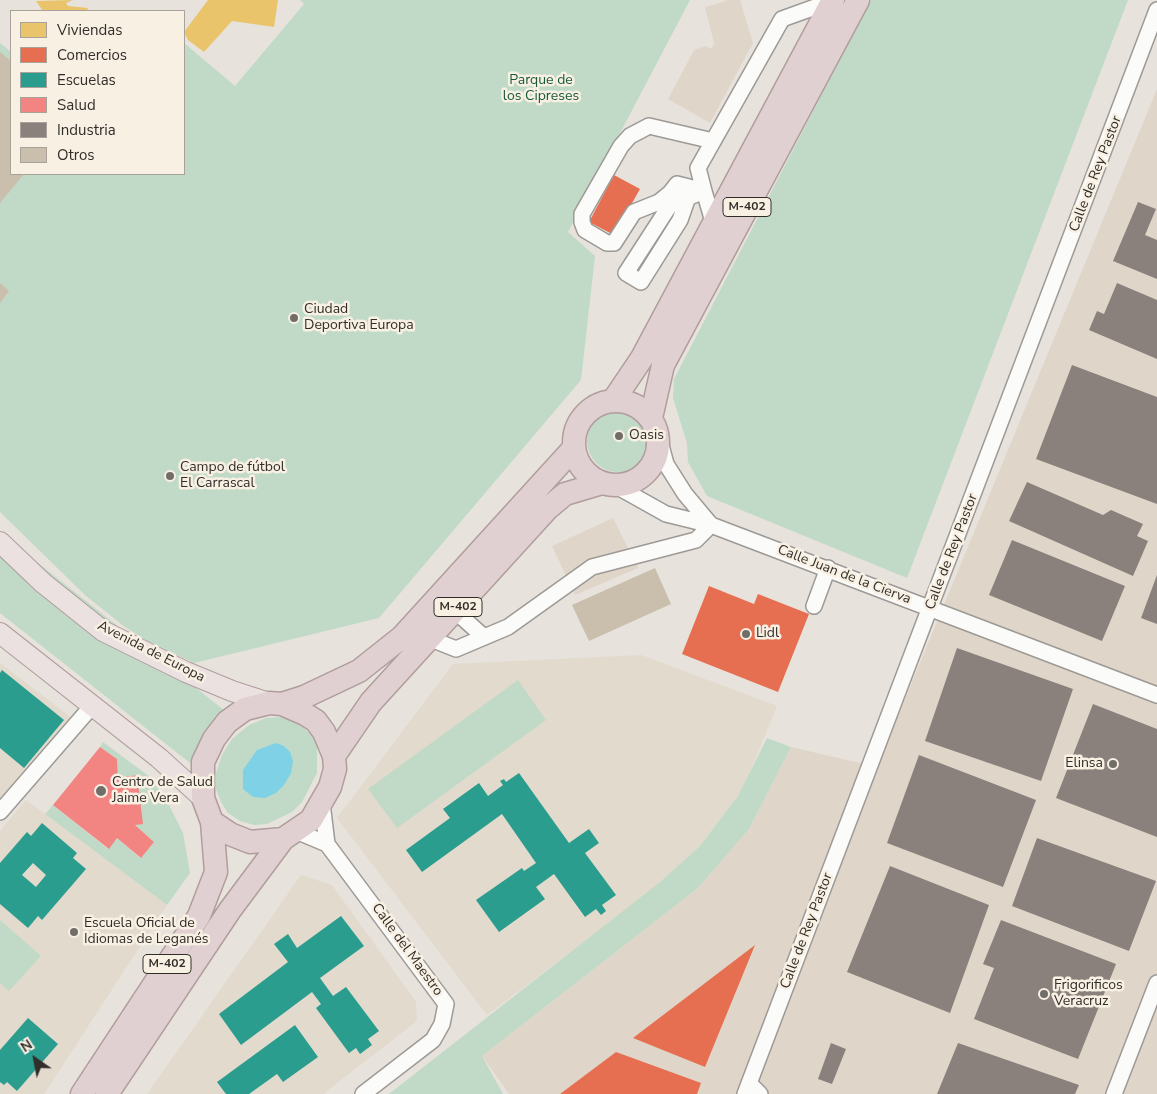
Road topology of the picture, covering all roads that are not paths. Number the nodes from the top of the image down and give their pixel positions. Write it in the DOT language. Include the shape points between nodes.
graph roads {
  1 [pos="832,0"];
  2 [pos="858,0"];
  3 [pos="1157,10"];
  4 [pos="713,141"];
  5 [pos="704,191"];
  6 [pos="688,197"];
  7 [pos="714,225"];
  8 [pos="613,401"];
  9 [pos="655,426"];
  10 [pos="574,448"];
  11 [pos="609,485"];
  12 [pos="711,525"];
  13 [pos="0,542"];
  14 [pos="828,568"];
  15 [pos="814,606"];
  16 [pos="930,607"];
  17 [pos="455,611"];
  18 [pos="0,633"];
  19 [pos="484,637"];
  20 [pos="431,639"];
  21 [pos="1157,694"];
  22 [pos="276,703"];
  23 [pos="92,706"];
  24 [pos="334,756"];
  25 [pos="203,798"];
  26 [pos="322,804"];
  27 [pos="0,812"];
  28 [pos="212,822"];
  29 [pos="289,835"];
  30 [pos="327,844"];
  31 [pos="1157,983"];
  32 [pos="751,1090"];
  33 [pos="82,1094"];
  34 [pos="107,1094"];
  35 [pos="363,1094"];
  36 [pos="1114,1094"];
  1 -- 4 [label="street" via="782,19"];
  1 -- 7 [label="highway, M-402"];
  2 -- 9 [label="highway, M-402" via="663,365"];
  3 -- 16 [label="street, Calle de Rey Pastor"];
  4 -- 5 [label="street" via="698,168"];
  4 -- 5 [label="street" via="649,126 630,136 582,214 582,222 585,230 607,244 614,244 634,212 659,202 677,184"];
  5 -- 6 [label="street"];
  5 -- 7 [label="street"];
  6 -- 6 [label="street" via="670,204 626,273 641,282 680,220"];
  7 -- 8 [label="highway, M-402" via="642,358"];
  8 -- 9 [label="highway" via="628,402 641,408"];
  8 -- 10 [label="highway" via="590,409 579,422"];
  9 -- 11 [label="highway, M-402" via="659,449 654,464 645,475 631,483"];
  9 -- 12 [label="street" via="666,464 685,494"];
  10 -- 11 [label="highway" via="578,462 589,476"];
  10 -- 22 [label="highway, M-402" via="402,637 359,671 304,697"];
  11 -- 12 [label="street, Calle Juan de la Cierva" via="666,514"];
  11 -- 17 [label="highway, M-402" via="565,494 547,509"];
  12 -- 14 [label="street, Calle Juan de la Cierva"];
  12 -- 19 [label="street" via="696,540 592,567 508,627"];
  13 -- 22 [label="main road, Avenida de Europa" via="103,630 186,672 232,691"];
  14 -- 15 [label="street"];
  14 -- 16 [label="street, Calle Juan de la Cierva"];
  16 -- 21 [label="street, Calle Juan de la Cierva"];
  16 -- 32 [label="street, Calle de Rey Pastor"];
  17 -- 19 [label="street"];
  17 -- 20 [label="highway, M-402"];
  18 -- 23 [label="main road"];
  19 -- 20 [label="street" via="456,649"];
  20 -- 24 [label="highway, M-402" via="372,702"];
  22 -- 24 [label="highway, M-402" via="316,721"];
  22 -- 25 [label="highway, M-402" via="245,708 227,722 203,762"];
  23 -- 25 [label="main road" via="159,758"];
  23 -- 27 [label="street"];
  24 -- 26 [label="highway, M-402" via="330,787"];
  25 -- 28 [label="highway, M-402"];
  26 -- 29 [label="highway, M-402" via="311,820"];
  26 -- 30 [label="street, Calle del Maestro"];
  28 -- 29 [label="highway" via="250,842"];
  28 -- 33 [label="highway, M-402" via="216,872 199,916"];
  29 -- 30 [label="street"];
  29 -- 34 [label="highway, M-402" via="225,917"];
  30 -- 35 [label="street, Calle del Maestro" via="446,1004 442,1024 432,1040"];
  31 -- 36 [label="street"];
}
